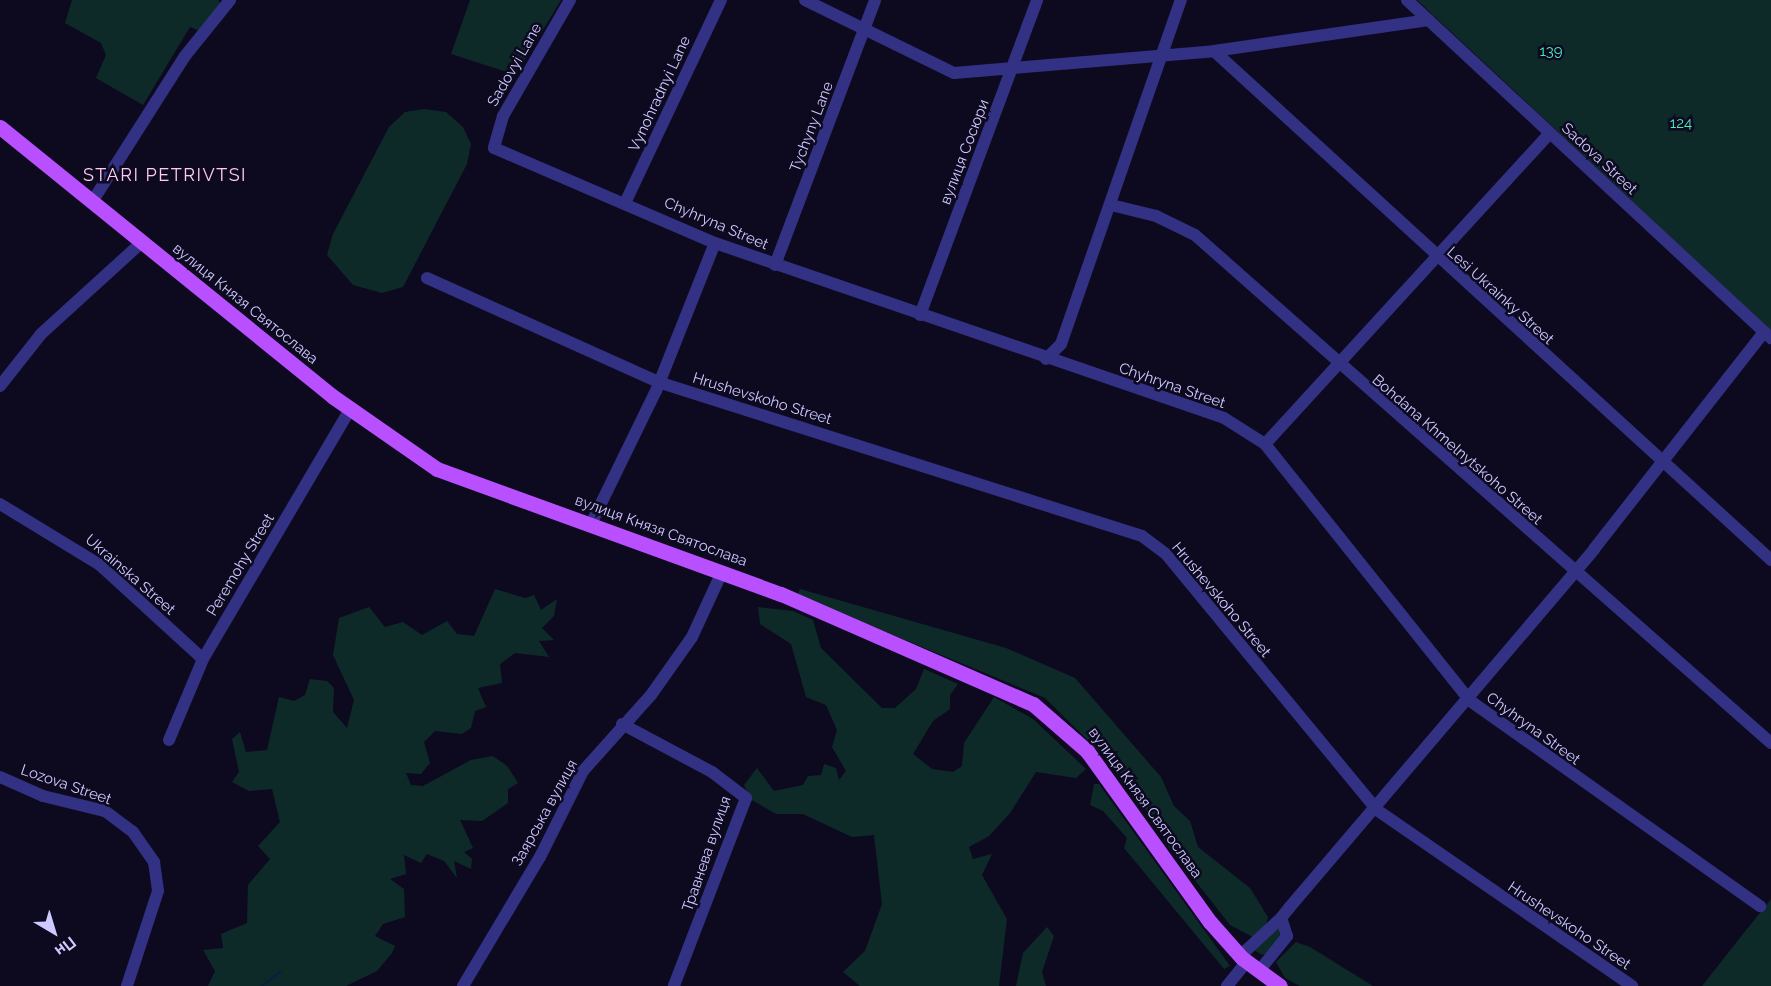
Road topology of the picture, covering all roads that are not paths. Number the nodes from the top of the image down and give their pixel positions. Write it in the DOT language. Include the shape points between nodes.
graph roads {
  1 [pos="230,0"];
  2 [pos="570,0"];
  3 [pos="721,0"];
  4 [pos="805,0"];
  5 [pos="875,0"];
  6 [pos="1037,0"];
  7 [pos="1181,0"];
  8 [pos="1407,0"];
  9 [pos="1429,20"];
  10 [pos="865,31"];
  11 [pos="1214,51"];
  12 [pos="1161,56"];
  13 [pos="1012,68"];
  14 [pos="0,127"];
  15 [pos="1550,134"];
  16 [pos="494,148"];
  17 [pos="626,201"];
  18 [pos="92,202"];
  19 [pos="1111,205"];
  20 [pos="141,243"];
  21 [pos="715,243"];
  22 [pos="1436,259"];
  23 [pos="776,265"];
  24 [pos="427,278"];
  25 [pos="920,315"];
  26 [pos="1768,335"];
  27 [pos="1046,359"];
  28 [pos="1338,365"];
  29 [pos="658,382"];
  30 [pos="0,386"];
  31 [pos="350,409"];
  32 [pos="1265,444"];
  33 [pos="1663,463"];
  34 [pos="0,504"];
  35 [pos="591,524"];
  36 [pos="1771,560"];
  37 [pos="722,572"];
  38 [pos="1575,572"];
  39 [pos="203,659"];
  40 [pos="1468,700"];
  41 [pos="622,724"];
  42 [pos="169,740"];
  43 [pos="1771,743"];
  44 [pos="0,777"];
  45 [pos="1377,810"];
  46 [pos="1760,906"];
  47 [pos="1281,918"];
  48 [pos="1248,963"];
  49 [pos="127,986"];
  50 [pos="463,986"];
  51 [pos="674,986"];
  52 [pos="1227,986"];
  53 [pos="1280,986"];
  54 [pos="1632,986"];
  1 -- 18 [label="street" via="185,56"];
  2 -- 16 [label="street, Sadovyi Lane" via="503,116"];
  3 -- 17 [label="street, Vynohradnyi Lane"];
  4 -- 10 [label="street"];
  5 -- 10 [label="street, Tychyny Lane"];
  6 -- 13 [label="street, вулиця Сосюри"];
  7 -- 12 [label="street"];
  8 -- 9 [label="street, Sadova Street"];
  9 -- 11 [label="street"];
  9 -- 15 [label="street, Sadova Street"];
  10 -- 13 [label="street" via="954,73"];
  10 -- 23 [label="street, Tychyny Lane"];
  11 -- 12 [label="street"];
  11 -- 22 [label="street, Lesi Ukrainky Street"];
  12 -- 13 [label="street"];
  12 -- 19 [label="street"];
  13 -- 25 [label="street, вулиця Сосюри"];
  14 -- 18 [label="main road, вулиця Князя Святослава"];
  15 -- 22 [label="street"];
  15 -- 26 [label="street, Sadova Street"];
  16 -- 17 [label="street, Chyhryna Street"];
  17 -- 21 [label="street, Chyhryna Street"];
  18 -- 20 [label="main road, вулиця Князя Святослава"];
  19 -- 27 [label="street" via="1062,344"];
  19 -- 28 [label="street, Bohdana Khmelnytskoho Street" via="1156,216 1195,235"];
  20 -- 30 [label="street" via="41,334"];
  20 -- 31 [label="main road, вулиця Князя Святослава"];
  21 -- 23 [label="street, Chyhryna Street"];
  21 -- 29 [label="street"];
  22 -- 28 [label="street"];
  22 -- 33 [label="street, Lesi Ukrainky Street"];
  23 -- 25 [label="street, Chyhryna Street"];
  24 -- 29 [label="street, Hrushevskoho Street"];
  25 -- 27 [label="street, Chyhryna Street"];
  26 -- 33 [label="street"];
  27 -- 32 [label="street, Chyhryna Street" via="1224,418"];
  28 -- 32 [label="street"];
  28 -- 38 [label="street, Bohdana Khmelnytskoho Street"];
  29 -- 35 [label="street"];
  29 -- 45 [label="street, Hrushevskoho Street" via="1142,536 1166,554"];
  31 -- 35 [label="main road, вулиця Князя Святослава" via="437,469"];
  31 -- 39 [label="street, Peremohy Street"];
  32 -- 40 [label="street, Chyhryna Street"];
  33 -- 36 [label="street, Lesi Ukrainky Street"];
  33 -- 38 [label="street"];
  34 -- 39 [label="street, Ukrainska Street" via="100,565"];
  35 -- 37 [label="main road, вулиця Князя Святослава"];
  37 -- 41 [label="street, Заярська вулиця" via="692,637 651,695"];
  37 -- 48 [label="main road, вулиця Князя Святослава" via="981,679 1033,704 1069,730"];
  38 -- 40 [label="street"];
  38 -- 43 [label="street, Bohdana Khmelnytskoho Street"];
  39 -- 42 [label="street, Peremohy Street"];
  40 -- 45 [label="street"];
  40 -- 46 [label="street, Chyhryna Street"];
  41 -- 50 [label="street, Заярська вулиця" via="583,771"];
  41 -- 51 [label="street, Травнева вулиця" via="712,772 746,798"];
  44 -- 49 [label="street, Lozova Street" via="43,796 105,811 133,832 154,862 158,891"];
  45 -- 47 [label="street"];
  45 -- 54 [label="street, Hrushevskoho Street" via="1556,939"];
  47 -- 48 [label="street"];
  47 -- 48 [label="street" via="1287,936"];
  48 -- 52 [label="street"];
  48 -- 53 [label="main road, вулиця Князя Святослава"];
}
